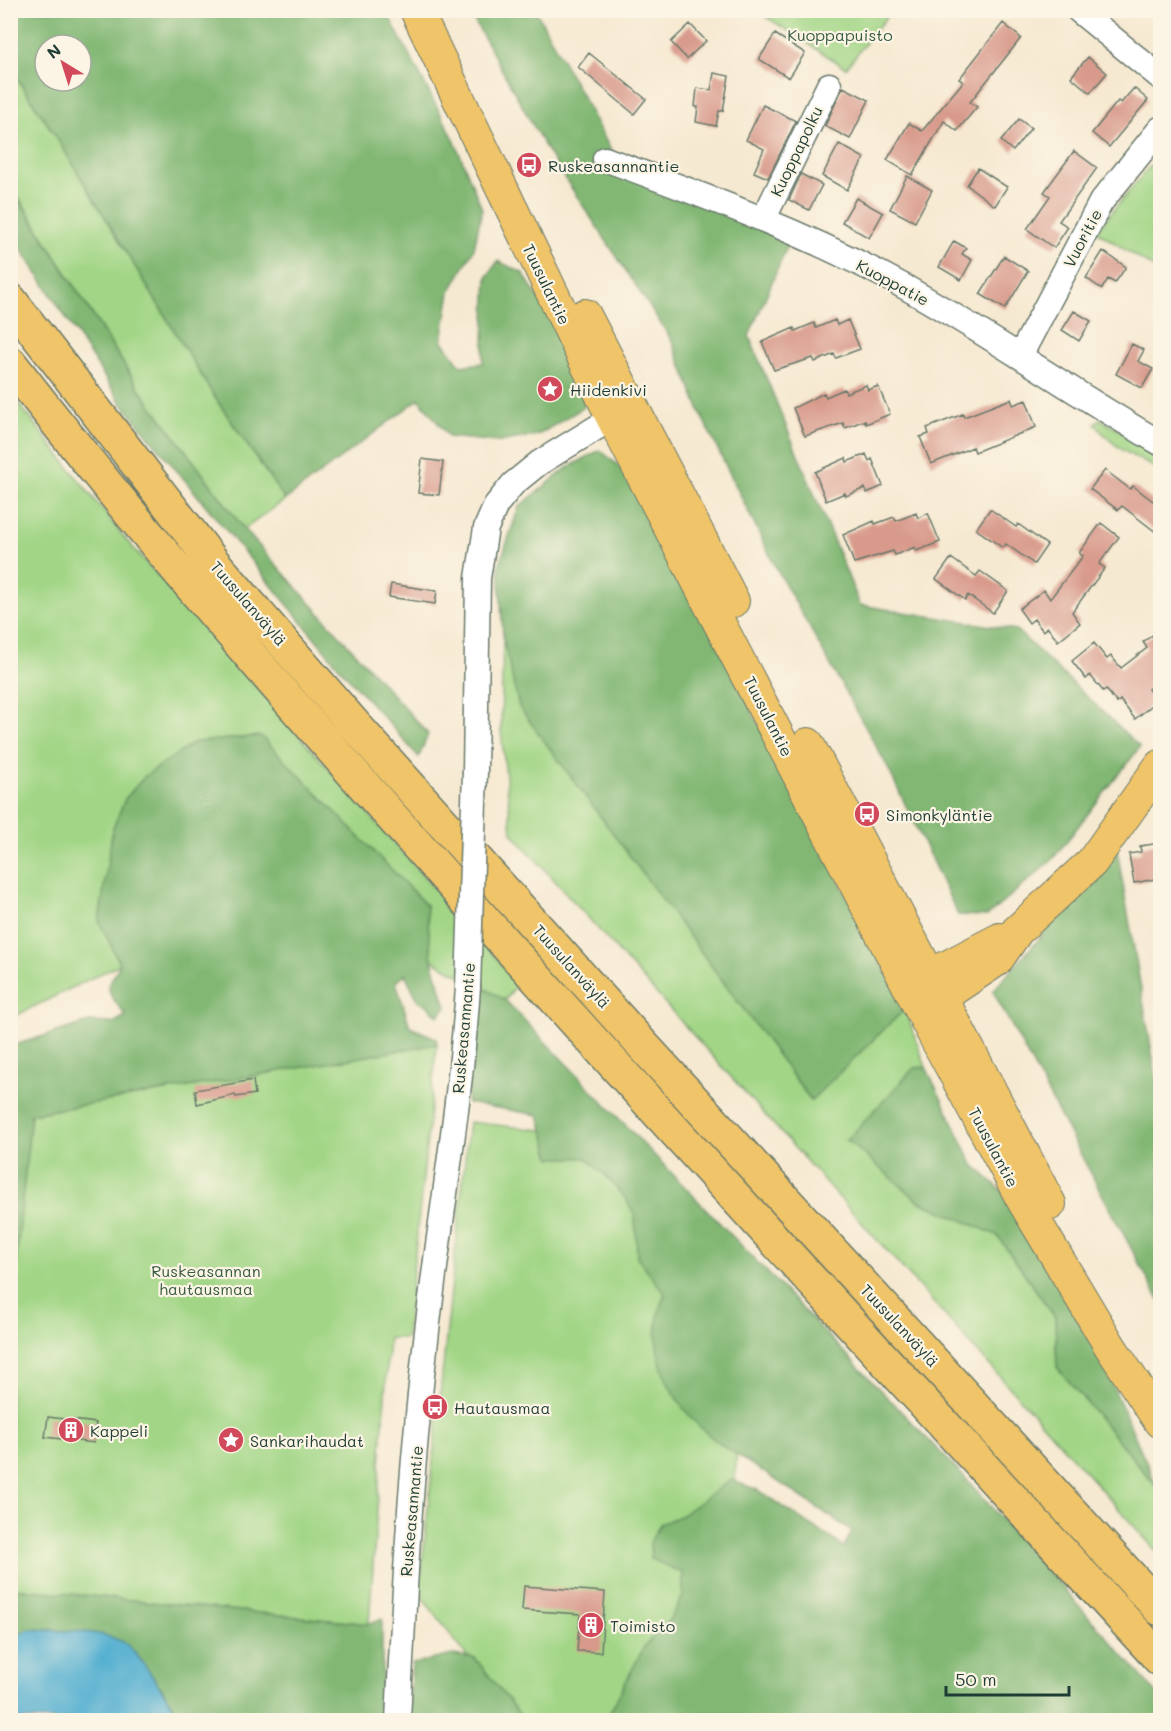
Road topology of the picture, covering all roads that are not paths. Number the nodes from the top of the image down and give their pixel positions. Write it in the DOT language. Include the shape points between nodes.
graph roads {
  1 [pos="417,10"];
  2 [pos="1078,10"];
  3 [pos="1161,77"];
  4 [pos="829,85"];
  5 [pos="1161,129"];
  6 [pos="605,159"];
  7 [pos="764,218"];
  8 [pos="10,288"];
  9 [pos="10,300"];
  10 [pos="49,350"];
  11 [pos="1020,356"];
  12 [pos="10,363"];
  13 [pos="622,412"];
  14 [pos="1161,443"];
  15 [pos="1161,766"];
  16 [pos="928,990"];
  17 [pos="1156,1414"];
  18 [pos="1161,1609"];
  19 [pos="1161,1659"];
  20 [pos="398,1720"];
  1 -- 13 [label="main road, Tuusulantie" via="461,76"];
  2 -- 3 [label="street"];
  4 -- 7 [label="street, Kuoppapolku"];
  5 -- 11 [label="street, Vuoritie" via="1101,202"];
  6 -- 7 [label="street, Kuoppatie"];
  7 -- 11 [label="street, Kuoppatie" via="904,286"];
  8 -- 10 [label="highway"];
  9 -- 10 [label="highway, Tuusulanväylä"];
  10 -- 18 [label="highway, Tuusulanväylä" via="213,562 352,723 638,1041"];
  11 -- 14 [label="street, Kuoppatie"];
  12 -- 19 [label="highway, Tuusulanväylä" via="326,744 613,1064"];
  13 -- 16 [label="main road, Tuusulantie"];
  13 -- 20 [label="street, Ruskeasannantie, bridge" via="539,463 513,484 496,505 486,528 478,578 468,987 423,1359"];
  15 -- 16 [label="main road" via="1092,862 1017,931 997,960"];
  16 -- 17 [label="main road, Tuusulantie" via="1122,1339"];
}
